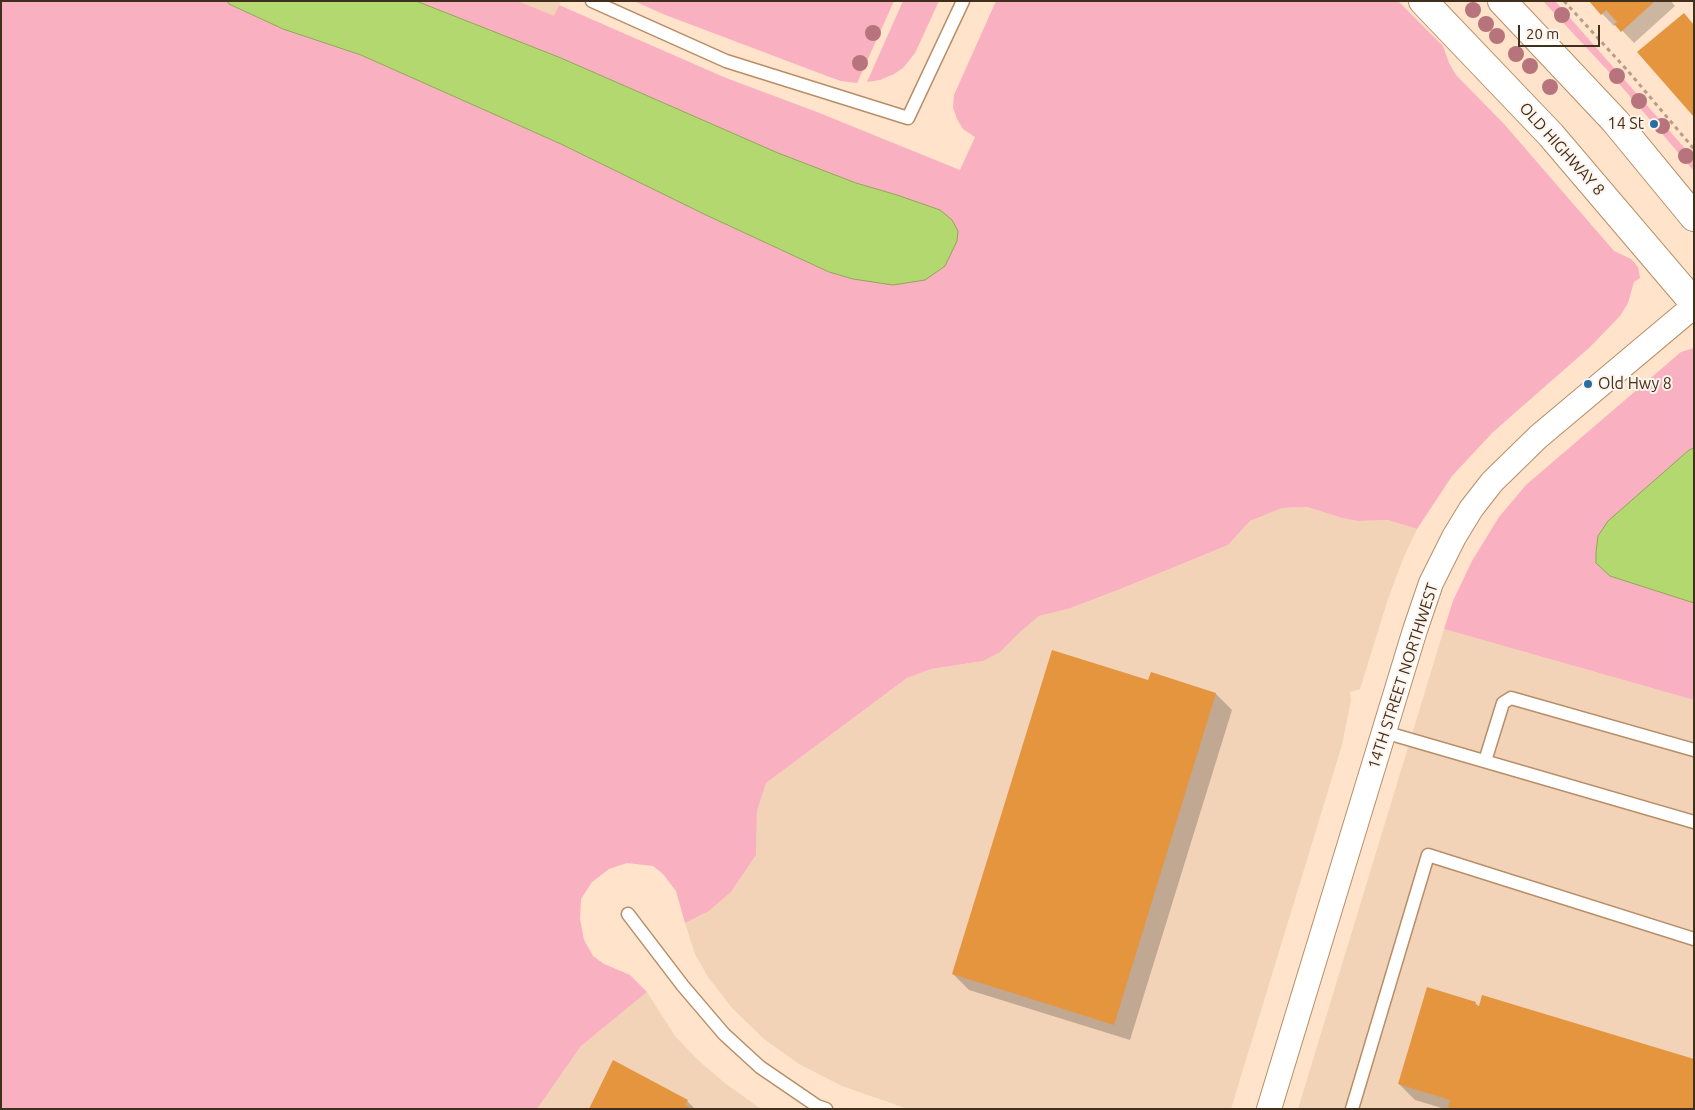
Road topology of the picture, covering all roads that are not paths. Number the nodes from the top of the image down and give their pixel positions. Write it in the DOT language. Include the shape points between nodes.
graph roads {
  1 [pos="592,1"];
  2 [pos="963,1"];
  3 [pos="1423,1"];
  4 [pos="1502,1"];
  5 [pos="1694,217"];
  6 [pos="1694,305"];
  7 [pos="1384,732"];
  8 [pos="1694,750"];
  9 [pos="1485,761"];
  10 [pos="1694,822"];
  11 [pos="628,914"];
  12 [pos="1694,939"];
  13 [pos="826,1109"];
  14 [pos="1269,1109"];
  15 [pos="1352,1109"];
  1 -- 2 [label="lane" via="726,61 908,118"];
  3 -- 6 [label="street, OLD HIGHWAY 8" via="1552,135"];
  4 -- 5 [label="street" via="1615,121"];
  6 -- 7 [label="street, 14TH STREET NORTHWEST" via="1538,437 1492,482 1471,509 1431,583"];
  7 -- 9 [label="lane"];
  7 -- 14 [label="street, 14TH STREET NORTHWEST"];
  8 -- 9 [label="lane" via="1511,698 1503,703"];
  9 -- 10 [label="lane"];
  11 -- 13 [label="lane" via="724,1034 760,1067"];
  12 -- 15 [label="lane" via="1428,855"];
}
